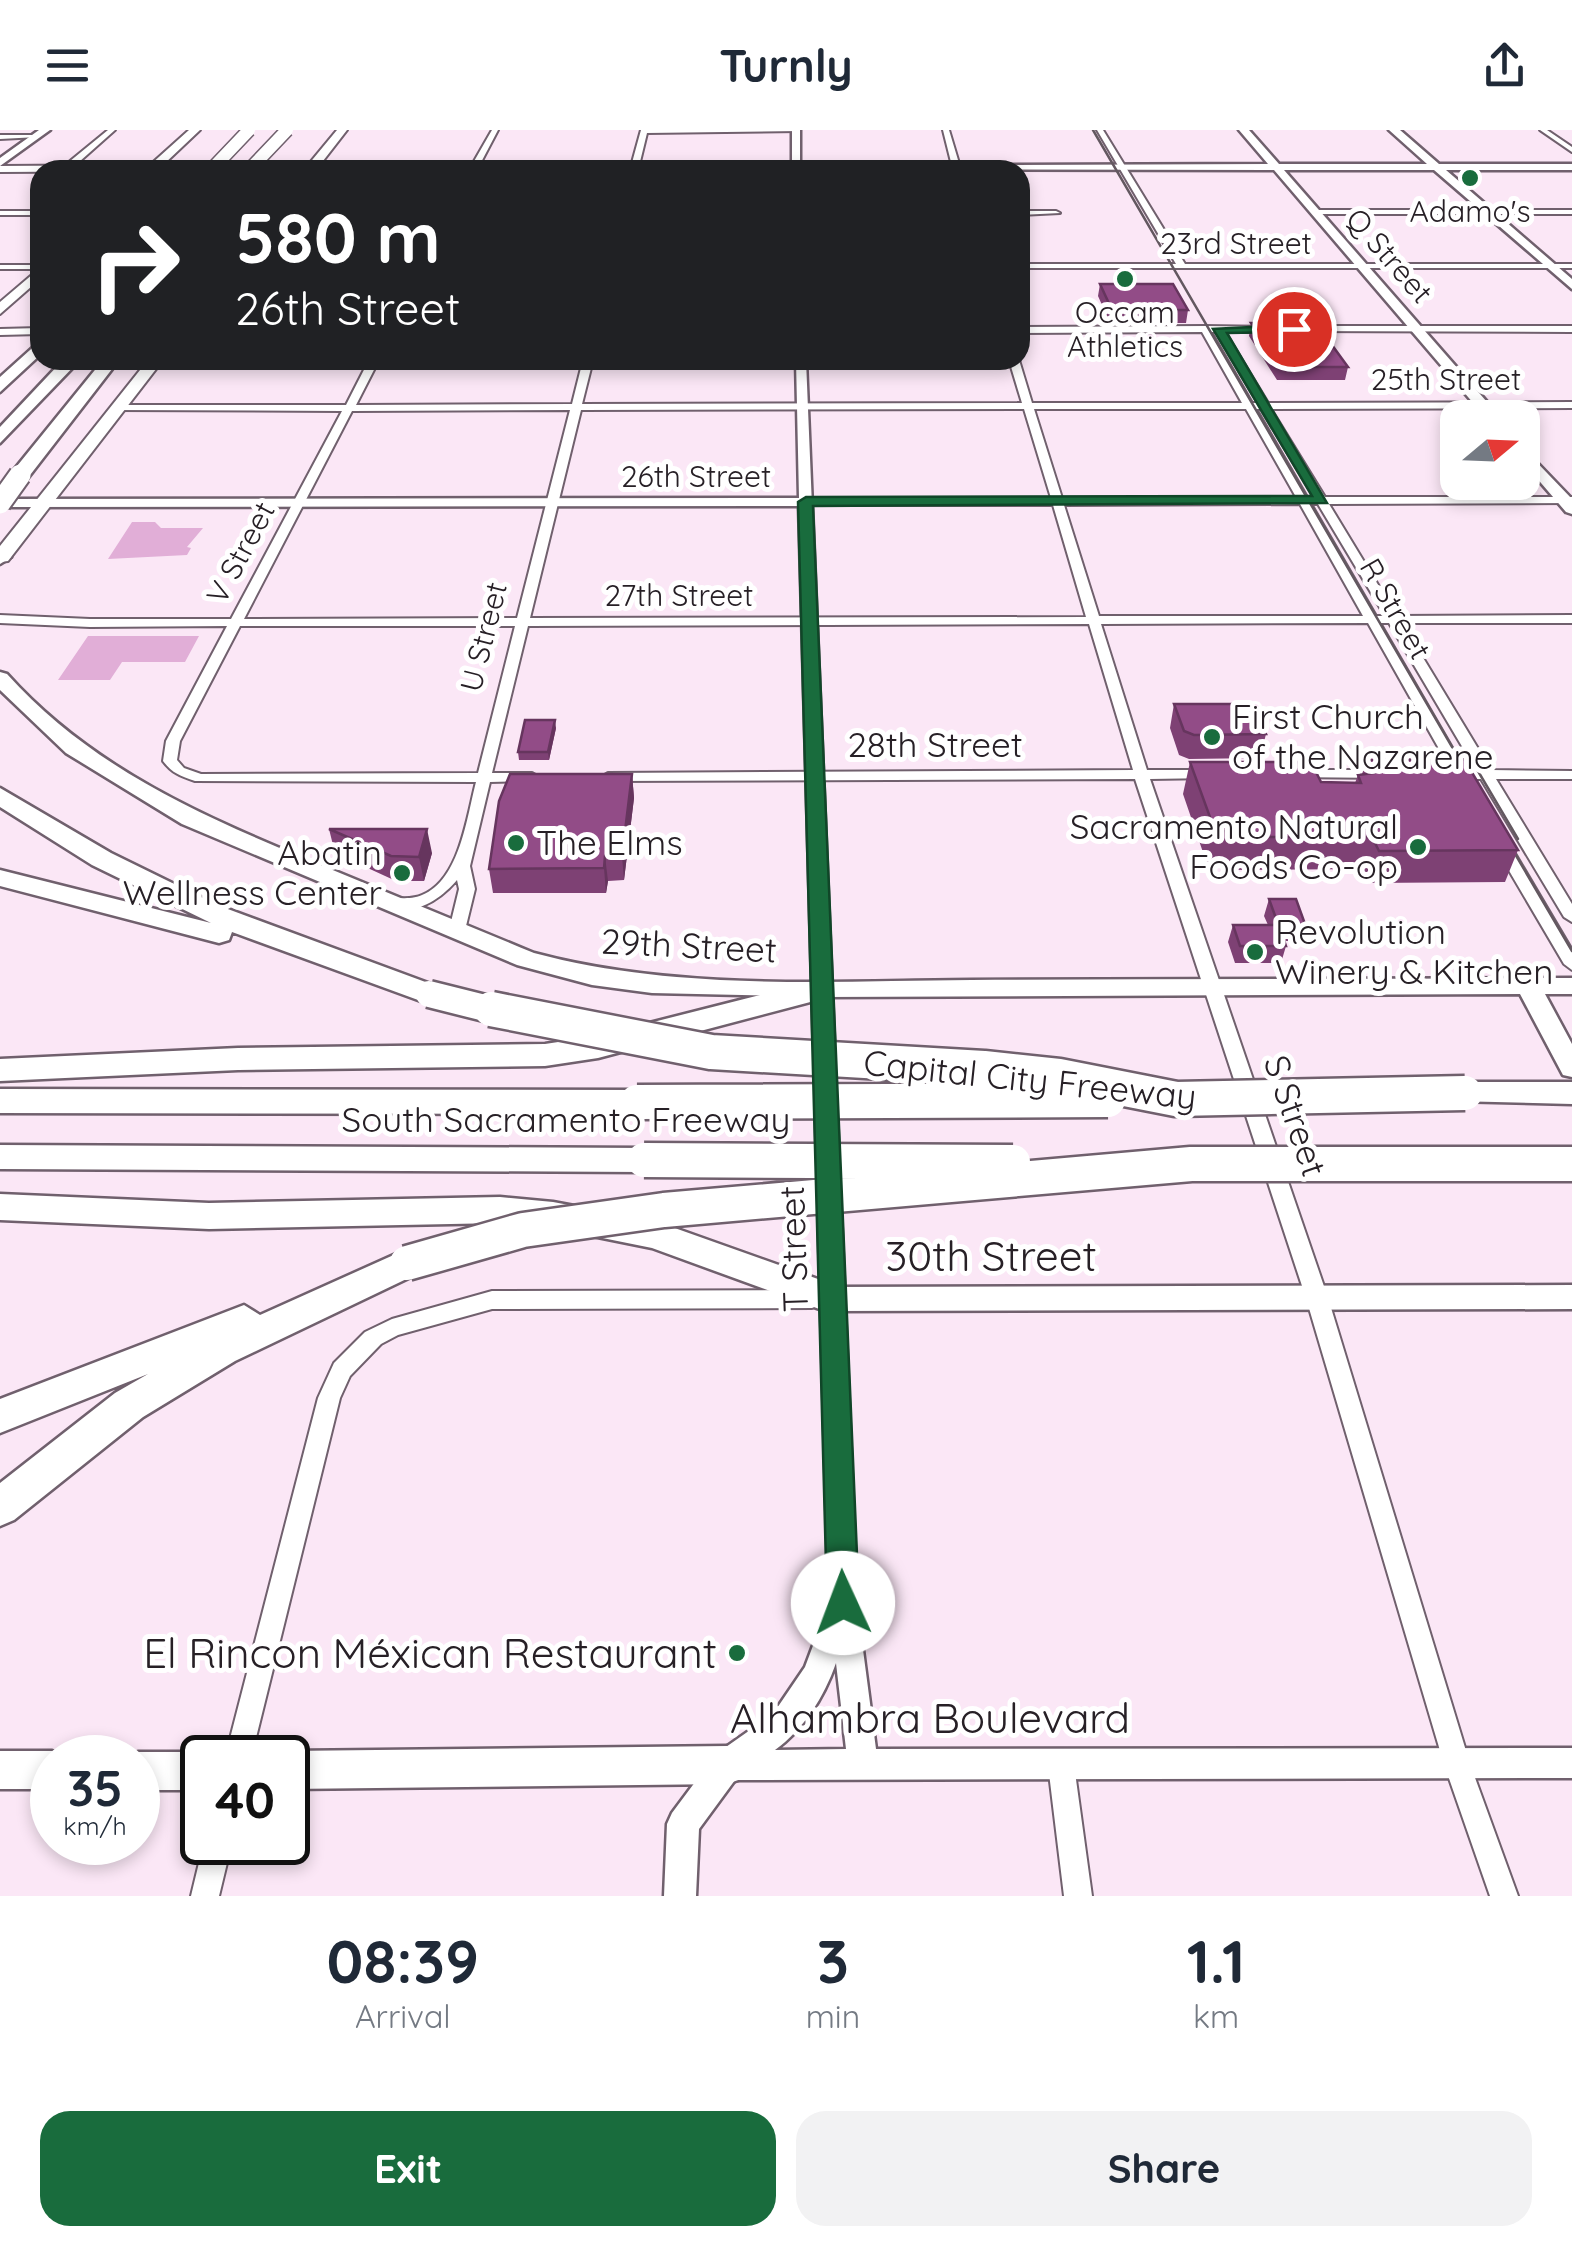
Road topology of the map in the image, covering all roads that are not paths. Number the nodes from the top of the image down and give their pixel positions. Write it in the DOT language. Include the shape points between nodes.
graph roads {
  1 [pos="112,130"];
  2 [pos="195,130"];
  3 [pos="249,130"];
  4 [pos="287,130"];
  5 [pos="342,130"];
  6 [pos="495,130"];
  7 [pos="644,130"];
  8 [pos="796,130"];
  9 [pos="946,130"];
  10 [pos="1100,130"];
  11 [pos="1244,130"];
  12 [pos="1394,130"];
  13 [pos="1544,130"];
  14 [pos="1089,131"];
  15 [pos="40,134"];
  16 [pos="0,137"];
  17 [pos="1572,150"];
  18 [pos="76,160"];
  19 [pos="162,160"];
  20 [pos="220,160"];
  21 [pos="258,160"];
  22 [pos="318,160"];
  23 [pos="479,160"];
  24 [pos="636,160"];
  25 [pos="796,160"];
  26 [pos="954,160"];
  27 [pos="0,166"];
  28 [pos="1572,166"];
  29 [pos="30,167"];
  30 [pos="1116,167"];
  31 [pos="1276,167"];
  32 [pos="1436,167"];
  33 [pos="1030,168"];
  34 [pos="1315,212"];
  35 [pos="1488,212"];
  36 [pos="1572,212"];
  37 [pos="1030,213"];
  38 [pos="1056,213"];
  39 [pos="0,214"];
  40 [pos="30,214"];
  41 [pos="1030,266"];
  42 [pos="1168,266"];
  43 [pos="1182,266"];
  44 [pos="1362,266"];
  45 [pos="1550,266"];
  46 [pos="1572,266"];
  47 [pos="0,267"];
  48 [pos="30,269"];
  49 [pos="30,280"];
  50 [pos="1572,285"];
  51 [pos="0,310"];
  52 [pos="1572,328"];
  53 [pos="1212,329"];
  54 [pos="1416,329"];
  55 [pos="1030,330"];
  56 [pos="0,332"];
  57 [pos="30,338"];
  58 [pos="30,344"];
  59 [pos="30,348"];
  60 [pos="0,366"];
  61 [pos="63,370"];
  62 [pos="80,370"];
  63 [pos="103,370"];
  64 [pos="148,370"];
  65 [pos="369,370"];
  66 [pos="586,370"];
  67 [pos="801,370"];
  68 [pos="1017,370"];
  69 [pos="0,387"];
  70 [pos="1479,400"];
  71 [pos="1440,405"];
  72 [pos="1540,405"];
  73 [pos="1572,405"];
  74 [pos="1027,406"];
  75 [pos="1249,406"];
  76 [pos="1264,406"];
  77 [pos="803,407"];
  78 [pos="120,408"];
  79 [pos="349,408"];
  80 [pos="576,408"];
  81 [pos="0,438"];
  82 [pos="1540,470"];
  83 [pos="0,471"];
  84 [pos="1303,500"];
  85 [pos="1322,500"];
  86 [pos="1059,501"];
  87 [pos="299,502"];
  88 [pos="552,502"];
  89 [pos="806,502"];
  90 [pos="0,503"];
  91 [pos="43,503"];
  92 [pos="1570,503"];
  93 [pos="0,558"];
  94 [pos="0,619"];
  95 [pos="1572,619"];
  96 [pos="1096,620"];
  97 [pos="1372,620"];
  98 [pos="1393,620"];
  99 [pos="809,621"];
  100 [pos="25,622"];
  101 [pos="235,622"];
  102 [pos="521,622"];
  103 [pos="0,630"];
  104 [pos="0,678"];
  105 [pos="1142,774"];
  106 [pos="1232,774"];
  107 [pos="1270,774"];
  108 [pos="1460,774"];
  109 [pos="815,775"];
  110 [pos="1486,775"];
  111 [pos="1572,775"];
  112 [pos="551,777"];
  113 [pos="590,777"];
  114 [pos="484,778"];
  115 [pos="1470,790"];
  116 [pos="0,796"];
  117 [pos="1498,837"];
  118 [pos="462,866"];
  119 [pos="0,878"];
  120 [pos="392,903"];
  121 [pos="1572,917"];
  122 [pos="457,930"];
  123 [pos="286,946"];
  124 [pos="1572,964"];
  125 [pos="1528,986"];
  126 [pos="1572,986"];
  127 [pos="1212,987"];
  128 [pos="822,990"];
  129 [pos="1572,1068"];
  130 [pos="6,1070"];
  131 [pos="1572,1093"];
  132 [pos="1176,1099"];
  133 [pos="0,1100"];
  134 [pos="0,1157"];
  135 [pos="1191,1164"];
  136 [pos="1572,1164"];
  137 [pos="0,1207"];
  138 [pos="407,1263"];
  139 [pos="1317,1298"];
  140 [pos="1572,1298"];
  141 [pos="833,1299"];
  142 [pos="0,1416"];
  143 [pos="0,1507"];
  144 [pos="843,1603"];
  145 [pos="244,1735"];
  146 [pos="1572,1762"];
  147 [pos="1456,1764"];
  148 [pos="864,1765"];
  149 [pos="1061,1765"];
  150 [pos="727,1766"];
  151 [pos="0,1770"];
  152 [pos="30,1770"];
  153 [pos="310,1770"];
  154 [pos="212,1865"];
  155 [pos="205,1896"];
  156 [pos="680,1896"];
  157 [pos="1078,1896"];
  158 [pos="1504,1896"];
  1 -- 18 [label="street"];
  2 -- 19 [label="main road"];
  3 -- 20 [label="highway, bridge"];
  4 -- 21 [label="highway, bridge"];
  5 -- 22 [label="main road"];
  6 -- 23 [label="street"];
  7 -- 8 [label="street"];
  7 -- 24 [label="street"];
  8 -- 25 [label="street"];
  9 -- 26 [label="street"];
  10 -- 30 [label="street"];
  11 -- 31 [label="main road, Q Street"];
  12 -- 32 [label="main road"];
  13 -- 17 [label="street"];
  14 -- 30 [label="street"];
  15 -- 16 [label="street"];
  15 -- 27 [label="main road"];
  27 -- 29 [label="main road"];
  28 -- 32 [label="main road"];
  30 -- 31 [label="main road"];
  30 -- 33 [label="main road"];
  30 -- 42 [label="street"];
  30 -- 43 [label="street"];
  31 -- 32 [label="main road"];
  31 -- 34 [label="main road, Q Street"];
  32 -- 35 [label="main road"];
  34 -- 35 [label="street"];
  34 -- 44 [label="main road, Q Street"];
  35 -- 36 [label="street"];
  35 -- 45 [label="main road"];
  37 -- 38 [label="street"];
  39 -- 40 [label="street"];
  41 -- 42 [label="street, 23rd Street"];
  42 -- 43 [label="street, 23rd Street"];
  43 -- 44 [label="street, 23rd Street"];
  44 -- 45 [label="street, 23rd Street"];
  44 -- 54 [label="main road, Q Street"];
  45 -- 46 [label="street, 23rd Street"];
  45 -- 50 [label="main road"];
  47 -- 48 [label="street"];
  49 -- 51 [label="main road"];
  52 -- 54 [label="street"];
  53 -- 54 [label="street"];
  53 -- 55 [label="street"];
  53 -- 75 [label="street, R Street"];
  53 -- 76 [label="street, R Street"];
  54 -- 70 [label="main road, Q Street"];
  56 -- 57 [label="street"];
  58 -- 60 [label="highway"];
  59 -- 69 [label="highway"];
  61 -- 81 [label="highway"];
  62 -- 83 [label="highway"];
  63 -- 90 [label="highway, bridge"];
  64 -- 78 [label="main road"];
  65 -- 79 [label="street, V Street"];
  66 -- 80 [label="street, U Street"];
  67 -- 77 [label="street, T Street"];
  68 -- 74 [label="street, S Street"];
  71 -- 76 [label="street, 25th Street"];
  72 -- 73 [label="street, 25th Street"];
  74 -- 75 [label="street, 25th Street"];
  74 -- 77 [label="street, 25th Street"];
  74 -- 86 [label="street, S Street"];
  75 -- 76 [label="street, 25th Street"];
  75 -- 84 [label="street, R Street"];
  76 -- 85 [label="street, R Street"];
  77 -- 80 [label="street, 25th Street"];
  77 -- 89 [label="street, T Street"];
  78 -- 79 [label="street, 25th Street"];
  78 -- 91 [label="main road"];
  79 -- 80 [label="street, 25th Street"];
  79 -- 87 [label="street, V Street"];
  80 -- 88 [label="street, U Street"];
  82 -- 92 [label="main road"];
  84 -- 85 [label="street, 26th Street"];
  84 -- 86 [label="street, 26th Street"];
  84 -- 97 [label="street, R Street"];
  85 -- 92 [label="street, 26th Street"];
  85 -- 98 [label="street, R Street"];
  86 -- 89 [label="street, 26th Street"];
  86 -- 96 [label="street, S Street"];
  87 -- 88 [label="street, 26th Street"];
  87 -- 91 [label="street, 26th Street"];
  87 -- 101 [label="street, V Street"];
  88 -- 89 [label="street, 26th Street"];
  88 -- 102 [label="street, U Street"];
  89 -- 99 [label="street, T Street"];
  90 -- 91 [label="street, 26th Street"];
  91 -- 93 [label="main road"];
  94 -- 100 [label="street, 27th Street"];
  95 -- 98 [label="street, 27th Street"];
  96 -- 97 [label="street, 27th Street"];
  96 -- 99 [label="street, 27th Street"];
  96 -- 105 [label="street, S Street"];
  97 -- 98 [label="street, 27th Street"];
  97 -- 108 [label="street, R Street"];
  98 -- 110 [label="street, R Street"];
  99 -- 102 [label="street, 27th Street"];
  99 -- 109 [label="street, T Street"];
  100 -- 101 [label="street, 27th Street"];
  100 -- 103 [label="street, 27th Street"];
  101 -- 102 [label="street, 27th Street"];
  101 -- 114 [label="street, V Street" via="169,748 179,770 208,778"];
  102 -- 114 [label="street, U Street"];
  104 -- 120 [label="main road, 29th Street" via="54,733 134,788 190,819"];
  105 -- 106 [label="street, 28th Street"];
  105 -- 109 [label="street, 28th Street"];
  105 -- 127 [label="street, S Street"];
  107 -- 108 [label="street"];
  108 -- 110 [label="street"];
  108 -- 115 [label="street, R Street"];
  109 -- 113 [label="street, 28th Street"];
  109 -- 128 [label="street, T Street"];
  110 -- 111 [label="street"];
  110 -- 121 [label="street, R Street"];
  112 -- 114 [label="street"];
  114 -- 118 [label="street, U Street"];
  116 -- 123 [label="highway, Capital City Freeway" via="129,877"];
  117 -- 124 [label="street"];
  118 -- 120 [label="street" via="431,898"];
  118 -- 122 [label="street, U Street" via="467,889"];
  119 -- 123 [label="highway"];
  120 -- 122 [label="main road, 29th Street"];
  122 -- 128 [label="main road, 29th Street" via="592,977"];
  123 -- 132 [label="highway, Capital City Freeway, bridge" via="429,994 550,1024 712,1052 984,1068"];
  125 -- 126 [label="main road, 29th Street"];
  125 -- 127 [label="main road, 29th Street"];
  125 -- 129 [label="main road"];
  127 -- 128 [label="main road, 29th Street"];
  127 -- 139 [label="street, S Street"];
  128 -- 130 [label="highway" via="545,1055"];
  128 -- 141 [label="street, T Street"];
  131 -- 132 [label="highway, Capital City Freeway, bridge"];
  132 -- 133 [label="highway, South Sacramento Freeway, bridge"];
  134 -- 135 [label="highway, South Sacramento Freeway, bridge"];
  135 -- 136 [label="highway, Capital City Freeway, bridge"];
  135 -- 138 [label="highway, Capital City Freeway, bridge" via="664,1210 523,1230"];
  137 -- 141 [label="highway" via="209,1216 552,1214 655,1235"];
  138 -- 142 [label="highway, Capital City Freeway"];
  138 -- 143 [label="highway" via="222,1350 129,1405"];
  139 -- 140 [label="main road, 30th Street"];
  139 -- 141 [label="main road, 30th Street"];
  139 -- 147 [label="street, S Street"];
  141 -- 144 [label="street, T Street"];
  141 -- 145 [label="street, 30th Street" via="492,1300 373,1338 342,1370 329,1398"];
  144 -- 148 [label="street"];
  144 -- 150 [label="street, T Street" via="817,1676 784,1725"];
  146 -- 147 [label="street, Alhambra Boulevard"];
  147 -- 149 [label="street, Alhambra Boulevard"];
  147 -- 158 [label="street, S Street"];
  148 -- 149 [label="street, Alhambra Boulevard"];
  148 -- 150 [label="street, Alhambra Boulevard"];
  149 -- 157 [label="street"];
  150 -- 153 [label="main road, Alhambra Boulevard"];
  150 -- 156 [label="street, T Street" via="683,1824"];
  151 -- 152 [label="main road"];
  154 -- 155 [label="street"];
}
